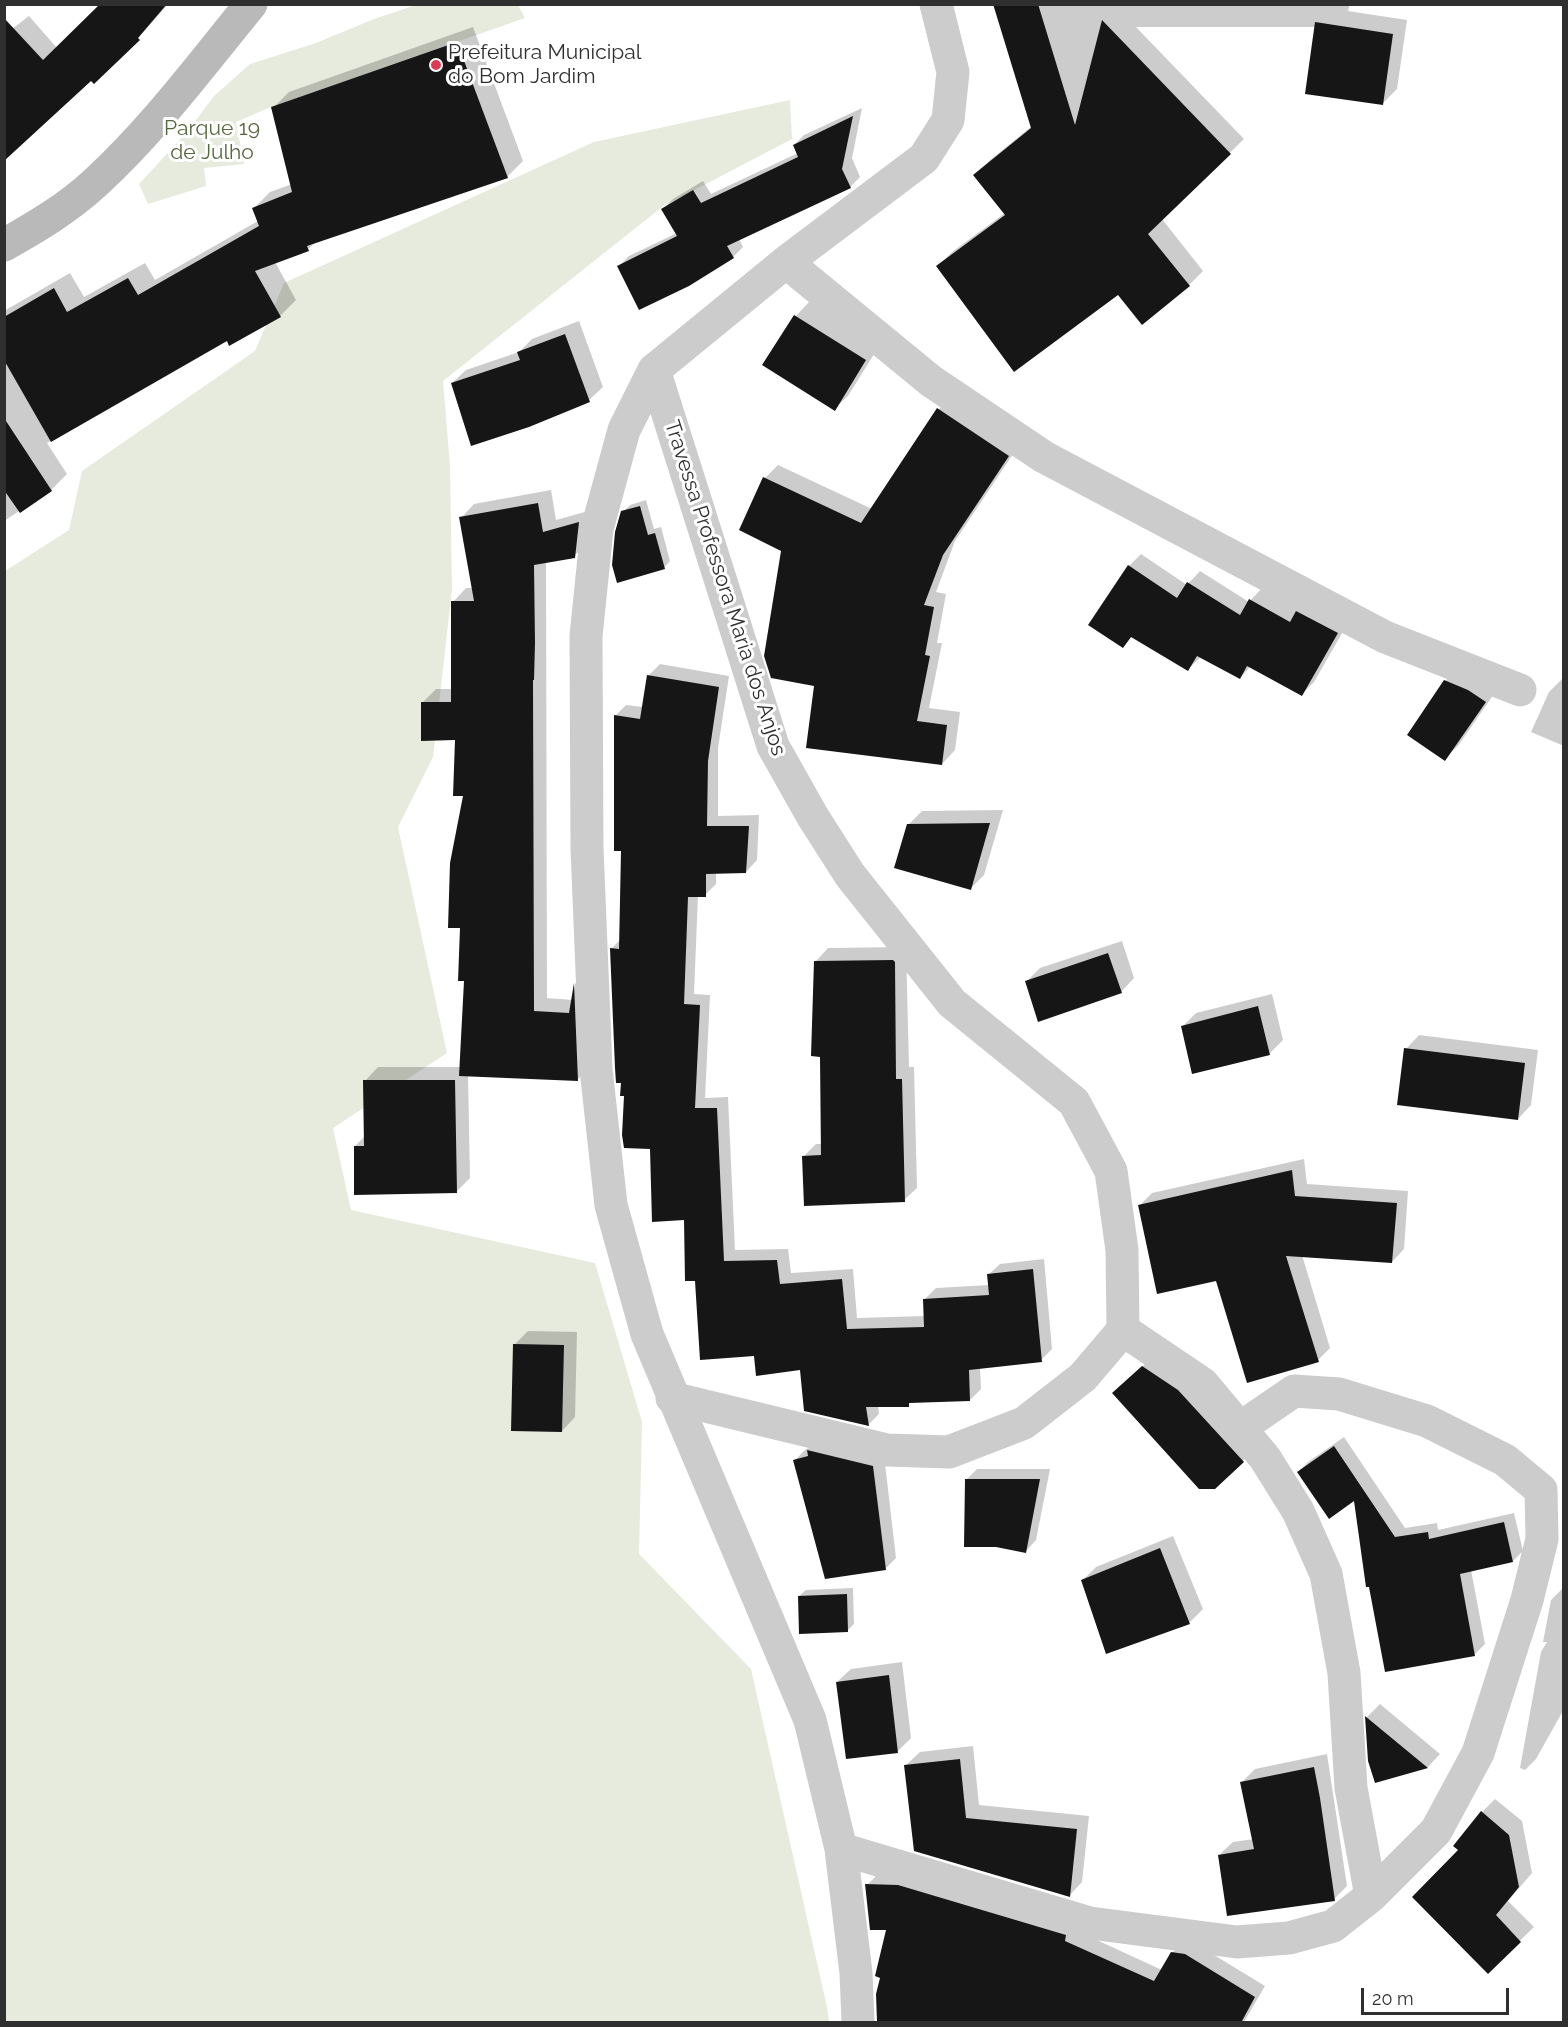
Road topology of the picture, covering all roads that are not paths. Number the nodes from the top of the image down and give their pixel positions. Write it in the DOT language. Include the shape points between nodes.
graph roads {
  1 [pos="251,4"];
  2 [pos="936,4"];
  3 [pos="4,245"];
  4 [pos="786,262"];
  5 [pos="654,370"];
  6 [pos="1520,690"];
  7 [pos="1123,1330"];
  8 [pos="672,1398"];
  9 [pos="1240,1428"];
  10 [pos="841,1848"];
  11 [pos="1371,1896"];
  12 [pos="858,2022"];
  1 -- 3 [label="main road" via="145,133 94,184 48,219"];
  2 -- 4 [label="street" via="953,72 948,120 924,158"];
  4 -- 5 [label="street"];
  4 -- 6 [label="street" via="931,381 1044,457 1385,637"];
  5 -- 7 [label="street, Travessa Professora Maria dos Anjos" via="773,746 813,817 850,875 952,1002 1074,1102 1111,1171 1122,1250"];
  5 -- 8 [label="street" via="624,430 597,529 586,636 587,848 596,1069 611,1205 647,1334"];
  7 -- 8 [label="street" via="1083,1377 1024,1423 949,1452 887,1450"];
  7 -- 9 [label="street" via="1203,1384"];
  8 -- 10 [label="street" via="810,1720"];
  9 -- 11 [label="street" via="1265,1458 1298,1511 1326,1574 1344,1673 1351,1788"];
  9 -- 11 [label="street" via="1294,1391 1339,1394 1427,1421 1505,1460 1541,1490 1542,1539 1527,1600 1478,1753 1436,1831"];
  10 -- 11 [label="street" via="1090,1923 1237,1942 1289,1938 1334,1926"];
  10 -- 12 [label="street"];
}
